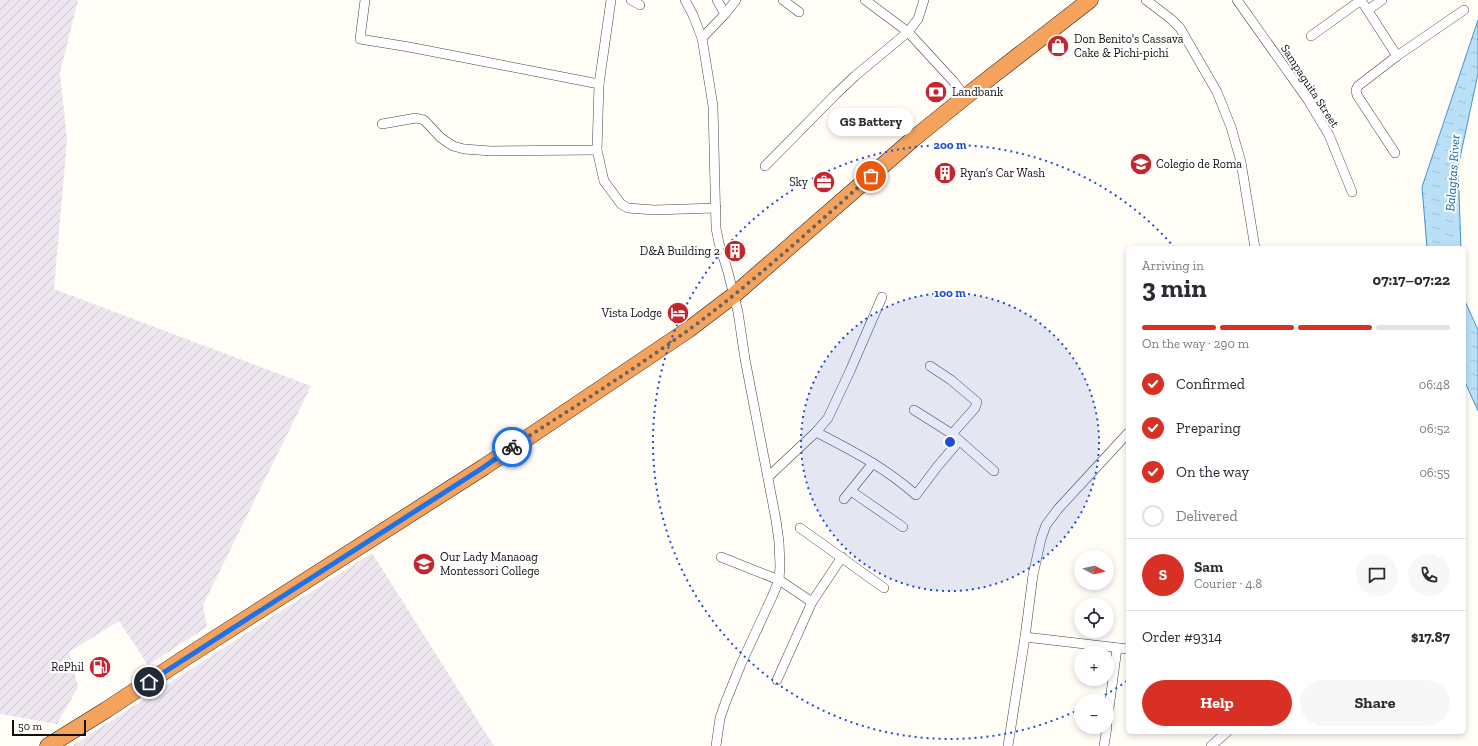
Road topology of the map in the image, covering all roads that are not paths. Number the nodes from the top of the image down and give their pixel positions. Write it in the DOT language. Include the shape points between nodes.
graph roads {
  1 [pos="365,0"];
  2 [pos="611,0"];
  3 [pos="631,0"];
  4 [pos="685,0"];
  5 [pos="717,0"];
  6 [pos="736,0"];
  7 [pos="782,0"];
  8 [pos="865,0"];
  9 [pos="924,0"];
  10 [pos="1090,0"];
  11 [pos="1146,0"];
  12 [pos="1237,0"];
  13 [pos="1361,0"];
  14 [pos="1382,0"];
  15 [pos="640,4"];
  16 [pos="1368,10"];
  17 [pos="1464,10"];
  18 [pos="798,12"];
  19 [pos="725,14"];
  20 [pos="908,32"];
  21 [pos="1311,36"];
  22 [pos="702,38"];
  23 [pos="1397,56"];
  24 [pos="599,84"];
  25 [pos="965,97"];
  26 [pos="382,124"];
  27 [pos="596,150"];
  28 [pos="1395,154"];
  29 [pos="765,166"];
  30 [pos="1352,192"];
  31 [pos="716,208"];
  32 [pos="1255,246"];
  33 [pos="734,295"];
  34 [pos="882,297"];
  35 [pos="930,366"];
  36 [pos="914,410"];
  37 [pos="816,432"];
  38 [pos="952,434"];
  39 [pos="1126,438"];
  40 [pos="959,441"];
  41 [pos="873,463"];
  42 [pos="994,471"];
  43 [pos="768,477"];
  44 [pos="851,491"];
  45 [pos="844,499"];
  46 [pos="903,527"];
  47 [pos="800,528"];
  48 [pos="721,557"];
  49 [pos="842,557"];
  50 [pos="779,580"];
  51 [pos="884,588"];
  52 [pos="812,602"];
  53 [pos="1025,637"];
  54 [pos="1117,648"];
  55 [pos="1126,649"];
  56 [pos="778,680"];
  57 [pos="1111,694"];
  58 [pos="1106,734"];
  59 [pos="1225,734"];
  60 [pos="48,746"];
  61 [pos="716,746"];
  62 [pos="1008,746"];
  63 [pos="1104,746"];
  64 [pos="1211,746"];
  1 -- 24 [label="street" via="360,39"];
  2 -- 24 [label="street"];
  3 -- 15 [label="street"];
  4 -- 22 [label="street"];
  5 -- 19 [label="street"];
  6 -- 19 [label="street"];
  7 -- 18 [label="street"];
  8 -- 20 [label="street"];
  9 -- 20 [label="street" via="918,19"];
  10 -- 25 [label="highway"];
  11 -- 32 [label="street" via="1180,28 1217,92 1241,162"];
  12 -- 30 [label="street, Sampaguita Street" via="1308,100 1329,135"];
  13 -- 16 [label="street"];
  13 -- 21 [label="street"];
  14 -- 16 [label="street"];
  16 -- 23 [label="street"];
  17 -- 23 [label="street"];
  19 -- 22 [label="street"];
  20 -- 25 [label="street"];
  20 -- 29 [label="street" via="840,89"];
  22 -- 31 [label="street" via="713,106"];
  23 -- 28 [label="street" via="1356,90"];
  24 -- 27 [label="street"];
  25 -- 33 [label="highway"];
  26 -- 27 [label="street" via="416,118 424,120 441,138 453,146 464,149"];
  27 -- 31 [label="street" via="604,180 621,204 628,208"];
  31 -- 33 [label="street" via="719,243"];
  33 -- 43 [label="street"];
  33 -- 60 [label="highway" via="688,330 484,467"];
  34 -- 37 [label="street" via="836,402 828,418"];
  35 -- 38 [label="street" via="977,402 975,408"];
  36 -- 38 [label="street"];
  37 -- 41 [label="street"];
  37 -- 43 [label="street"];
  38 -- 40 [label="street"];
  39 -- 53 [label="street" via="1046,525 1033,575"];
  40 -- 41 [label="street" via="916,494"];
  40 -- 42 [label="street"];
  41 -- 44 [label="street"];
  43 -- 50 [label="street" via="779,542"];
  44 -- 45 [label="street"];
  44 -- 46 [label="street"];
  47 -- 49 [label="street"];
  48 -- 50 [label="street"];
  49 -- 51 [label="street"];
  49 -- 52 [label="street"];
  50 -- 52 [label="street"];
  50 -- 61 [label="street" via="728,696 720,718"];
  52 -- 56 [label="street"];
  53 -- 54 [label="street"];
  53 -- 62 [label="street"];
  54 -- 55 [label="street"];
  54 -- 57 [label="street"];
  58 -- 63 [label="street"];
  59 -- 64 [label="street"];
}
